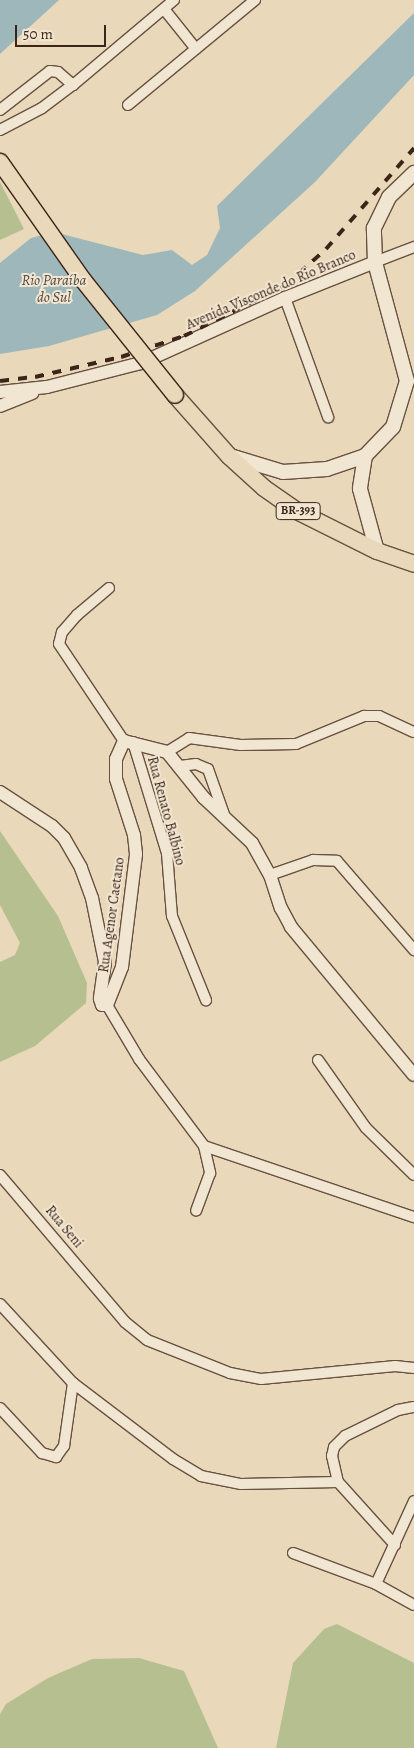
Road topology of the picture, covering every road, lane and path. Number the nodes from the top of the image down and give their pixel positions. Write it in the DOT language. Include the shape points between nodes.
graph roads {
  1 [pos="174,0"];
  2 [pos="255,0"];
  3 [pos="164,9"];
  4 [pos="196,49"];
  5 [pos="73,85"];
  6 [pos="128,105"];
  7 [pos="0,110"];
  8 [pos="0,130"];
  9 [pos="0,162"];
  10 [pos="414,173"];
  11 [pos="414,247"];
  12 [pos="375,262"];
  13 [pos="285,298"];
  14 [pos="411,381"];
  15 [pos="47,387"];
  16 [pos="0,392"];
  17 [pos="0,406"];
  18 [pos="328,417"];
  19 [pos="229,456"];
  20 [pos="365,456"];
  21 [pos="377,551"];
  22 [pos="414,564"];
  23 [pos="109,588"];
  24 [pos="414,732"];
  25 [pos="129,742"];
  26 [pos="167,752"];
  27 [pos="180,766"];
  28 [pos="0,792"];
  29 [pos="225,817"];
  30 [pos="270,875"];
  31 [pos="414,950"];
  32 [pos="206,1000"];
  33 [pos="107,1005"];
  34 [pos="318,1060"];
  35 [pos="414,1075"];
  36 [pos="204,1146"];
  37 [pos="414,1174"];
  38 [pos="0,1175"];
  39 [pos="196,1211"];
  40 [pos="414,1217"];
  41 [pos="0,1304"];
  42 [pos="414,1368"];
  43 [pos="73,1383"];
  44 [pos="414,1407"];
  45 [pos="0,1408"];
  46 [pos="338,1482"];
  47 [pos="414,1500"];
  48 [pos="395,1545"];
  49 [pos="293,1553"];
  50 [pos="376,1584"];
  51 [pos="414,1605"];
  1 -- 3 [label="street"];
  2 -- 4 [label="street"];
  3 -- 4 [label="street"];
  3 -- 5 [label="street"];
  4 -- 6 [label="street"];
  5 -- 7 [label="street" via="58,72 50,71"];
  5 -- 8 [label="street" via="29,116"];
  9 -- 19 [label="highway, BR-393, bridge" via="83,280 175,395"];
  10 -- 12 [label="main road" via="389,197 374,228"];
  11 -- 12 [label="street, Avenida Visconde do Rio Branco"];
  12 -- 13 [label="street, Avenida Visconde do Rio Branco"];
  12 -- 14 [label="main road"];
  13 -- 15 [label="street, Avenida Visconde do Rio Branco" via="141,363"];
  13 -- 18 [label="street"];
  14 -- 20 [label="main road" via="394,426"];
  15 -- 16 [label="street"];
  15 -- 17 [label="street"];
  19 -- 20 [label="main road" via="283,472 298,473 327,469"];
  19 -- 21 [label="highway, BR-393" via="264,488 298,511"];
  20 -- 21 [label="main road" via="361,495"];
  21 -- 22 [label="highway, BR-393"];
  23 -- 25 [label="street, Rua Renato Balbino" via="77,615 62,632 59,644"];
  24 -- 26 [label="street" via="379,716 364,716 296,744 241,745 189,738"];
  25 -- 26 [label="street"];
  25 -- 32 [label="street, Rua Renato Balbino" via="167,853 172,916"];
  25 -- 33 [label="street, Rua Agenor Caetano" via="116,759 116,779 134,835 136,854 120,972"];
  26 -- 27 [label="street"];
  27 -- 29 [label="street" via="197,790"];
  27 -- 29 [label="street" via="196,764 208,769"];
  28 -- 33 [label="street, Rua Agenor Caetano" via="52,826 77,860 92,898 105,974 100,1000 102,1005"];
  29 -- 30 [label="street" via="252,843"];
  30 -- 31 [label="street" via="313,860 336,861"];
  30 -- 35 [label="street" via="288,923"];
  33 -- 36 [label="street, Rua Agenor Caetano" via="139,1059"];
  34 -- 37 [label="street" via="366,1128"];
  36 -- 39 [label="street, Rua Agenor Caetano" via="210,1173"];
  36 -- 40 [label="street"];
  38 -- 42 [label="street, Rua Seni" via="105,1298 147,1340 230,1373 270,1379 395,1366"];
  41 -- 43 [label="street"];
  43 -- 45 [label="street" via="64,1446 56,1457 42,1453"];
  43 -- 46 [label="street" via="173,1460 201,1476 241,1484"];
  44 -- 46 [label="street" via="398,1410 360,1427 334,1447 332,1456"];
  46 -- 48 [label="street"];
  47 -- 48 [label="street"];
  48 -- 50 [label="street"];
  49 -- 50 [label="street"];
  50 -- 51 [label="street"];
}
